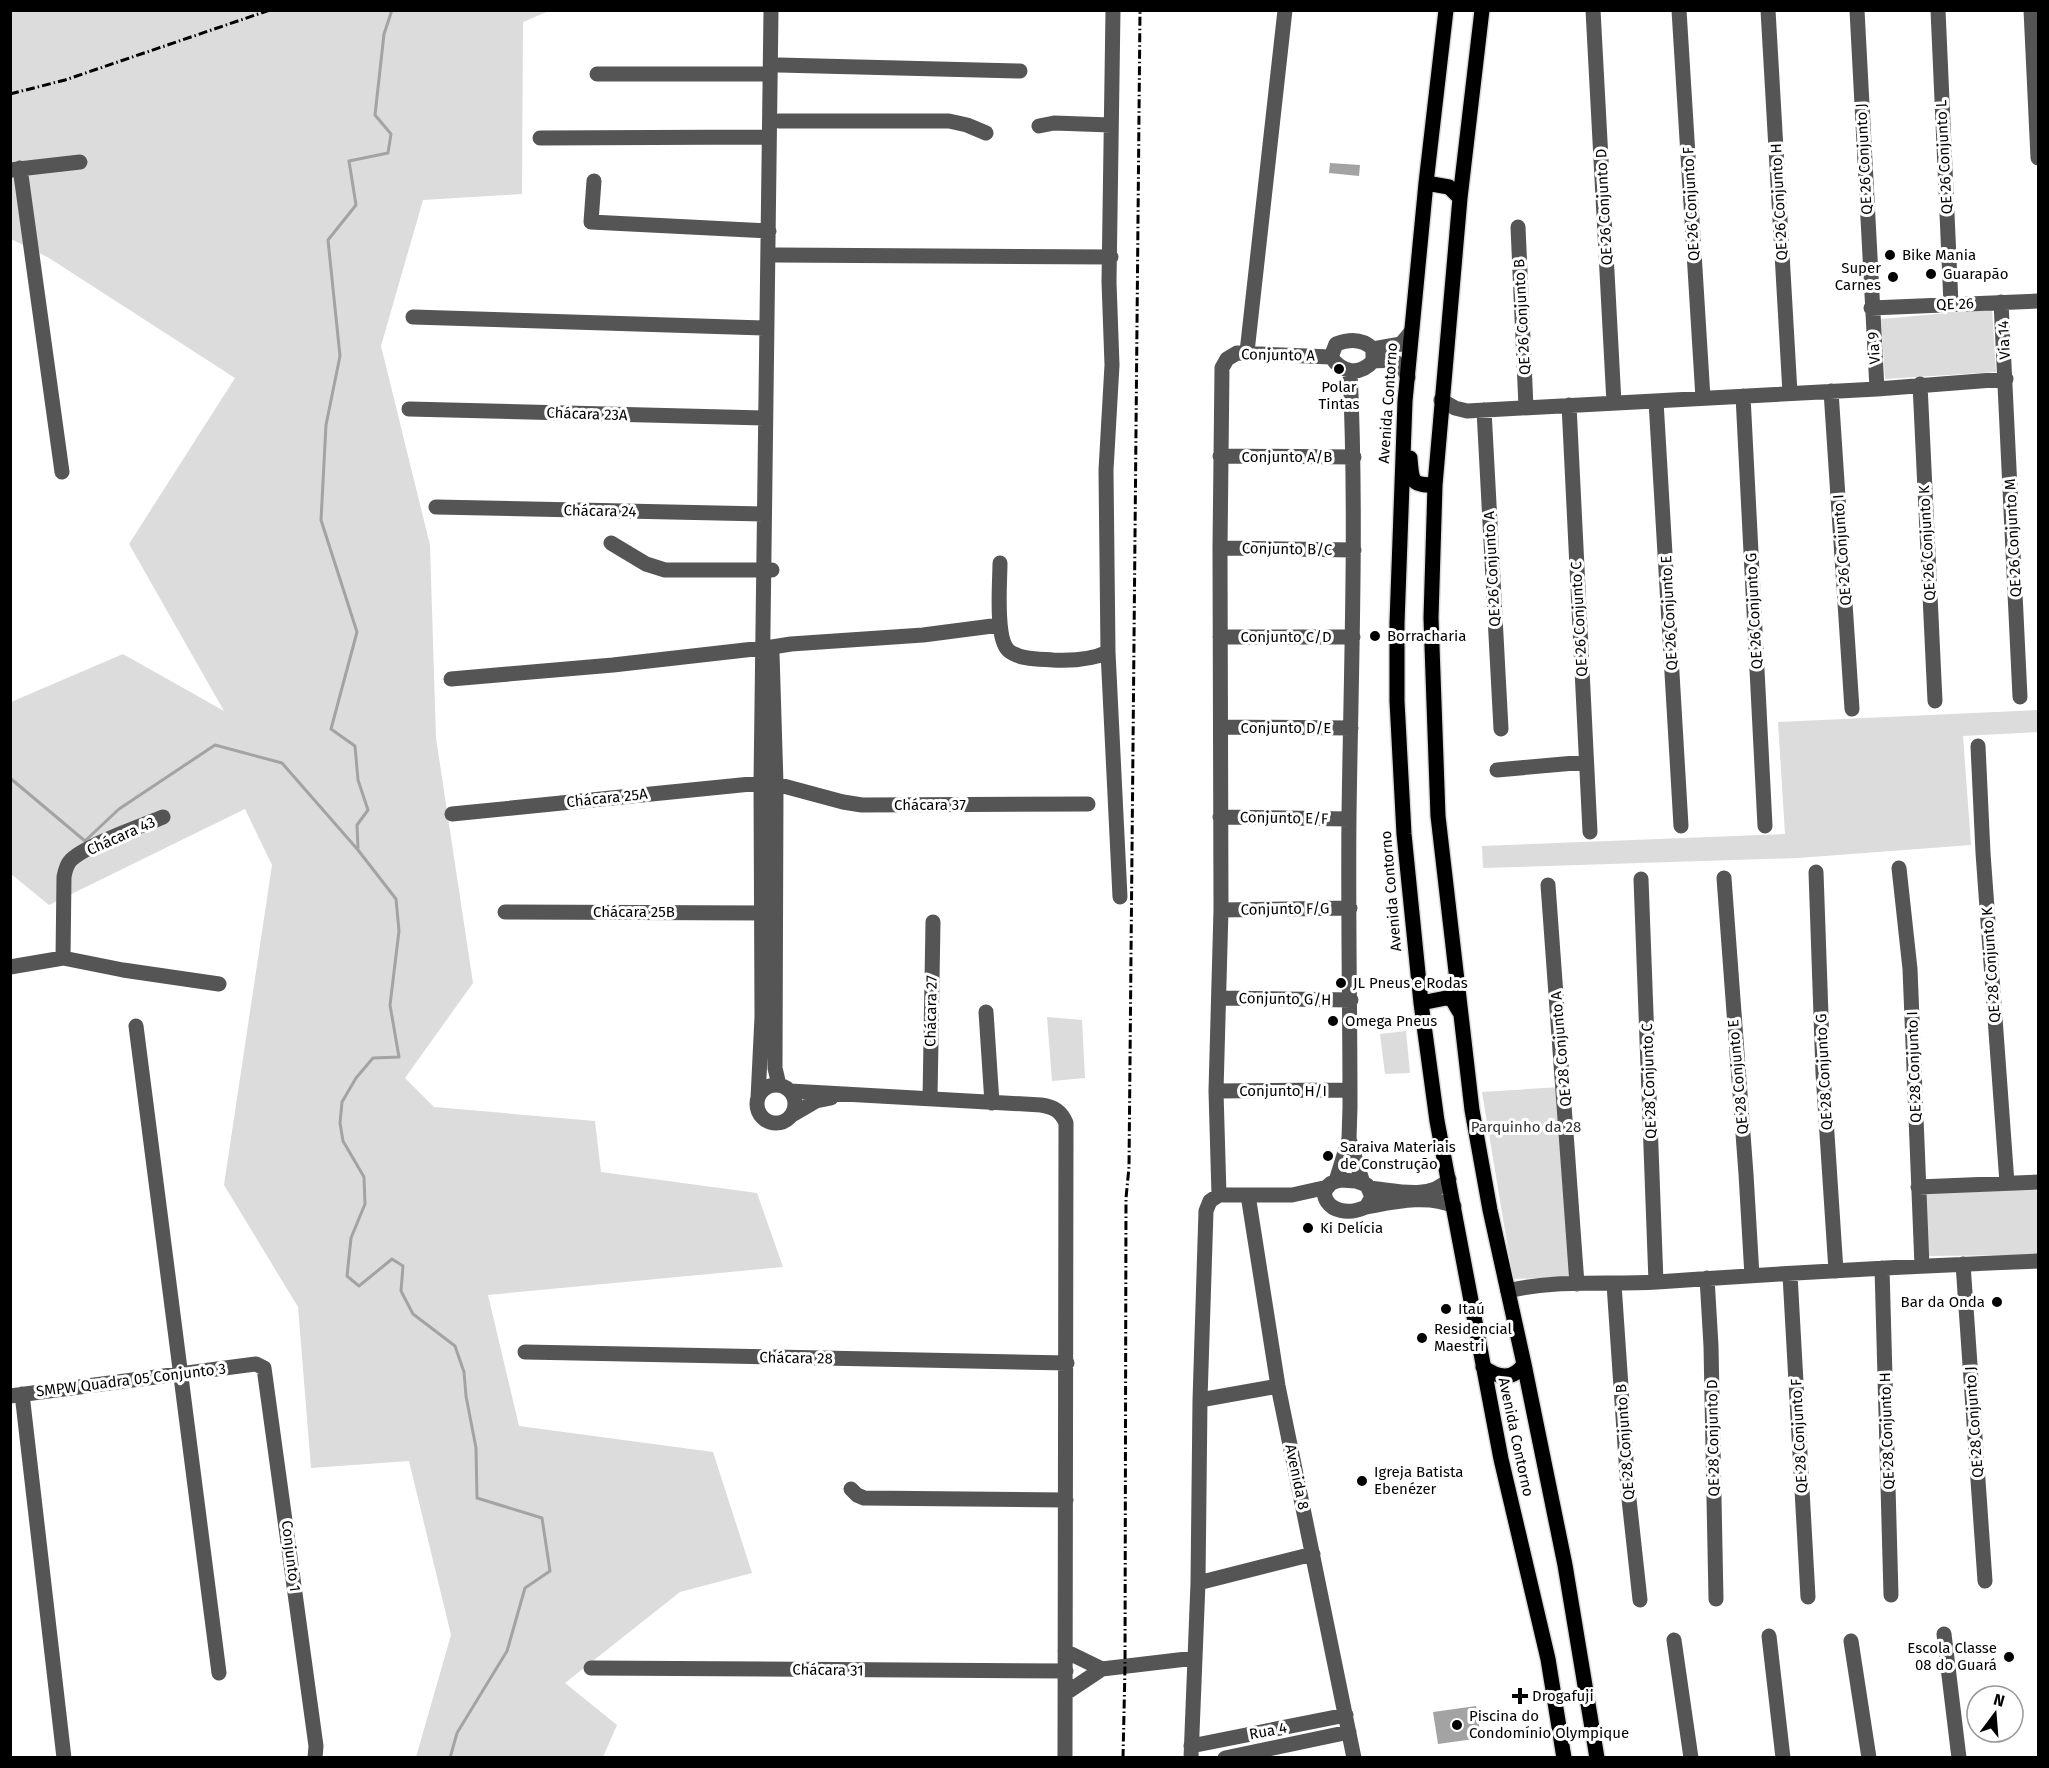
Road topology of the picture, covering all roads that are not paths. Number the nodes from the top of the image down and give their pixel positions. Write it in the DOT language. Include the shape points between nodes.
graph roads {
  1 [pos="771,10"];
  2 [pos="780,10"];
  3 [pos="1113,10"];
  4 [pos="1285,10"];
  5 [pos="1446,10"];
  6 [pos="1482,10"];
  7 [pos="1593,10"];
  8 [pos="1679,10"];
  9 [pos="1768,10"];
  10 [pos="1857,10"];
  11 [pos="1938,10"];
  12 [pos="2031,10"];
  13 [pos="774,69"];
  14 [pos="1020,71"];
  15 [pos="597,74"];
  16 [pos="779,121"];
  17 [pos="1111,124"];
  18 [pos="1039,126"];
  19 [pos="986,133"];
  20 [pos="769,137"];
  21 [pos="540,138"];
  22 [pos="2038,158"];
  23 [pos="80,162"];
  24 [pos="15,169"];
  25 [pos="594,181"];
  26 [pos="1426,183"];
  27 [pos="1460,198"];
  28 [pos="1518,227"];
  29 [pos="769,231"];
  30 [pos="777,255"];
  31 [pos="1111,257"];
  32 [pos="2038,301"];
  33 [pos="2001,302"];
  34 [pos="1951,304"];
  35 [pos="1872,308"];
  36 [pos="413,317"];
  37 [pos="766,328"];
  38 [pos="1411,332"];
  39 [pos="1247,352"];
  40 [pos="1373,355"];
  41 [pos="1331,357"];
  42 [pos="1350,371"];
  43 [pos="1408,377"];
  44 [pos="2006,379"];
  45 [pos="1920,384"];
  46 [pos="1877,389"];
  47 [pos="1831,391"];
  48 [pos="1790,393"];
  49 [pos="1743,396"];
  50 [pos="1703,398"];
  51 [pos="1441,400"];
  52 [pos="1656,400"];
  53 [pos="1614,403"];
  54 [pos="1569,405"];
  55 [pos="1526,407"];
  56 [pos="409,409"];
  57 [pos="1484,410"];
  58 [pos="1467,411"];
  59 [pos="765,418"];
  60 [pos="1440,433"];
  61 [pos="1403,442"];
  62 [pos="1220,456"];
  63 [pos="1354,457"];
  64 [pos="62,472"];
  65 [pos="1435,485"];
  66 [pos="436,507"];
  67 [pos="764,514"];
  68 [pos="610,543"];
  69 [pos="1220,548"];
  70 [pos="1353,550"];
  71 [pos="1000,562"];
  72 [pos="769,569"];
  73 [pos="1000,625"];
  74 [pos="1220,637"];
  75 [pos="1353,637"];
  76 [pos="767,647"];
  77 [pos="1108,652"];
  78 [pos="451,680"];
  79 [pos="2020,697"];
  80 [pos="1935,701"];
  81 [pos="1852,709"];
  82 [pos="1222,728"];
  83 [pos="1351,728"];
  84 [pos="1501,729"];
  85 [pos="1978,746"];
  86 [pos="1586,762"];
  87 [pos="1497,770"];
  88 [pos="768,783"];
  89 [pos="1088,804"];
  90 [pos="452,814"];
  91 [pos="163,817"];
  92 [pos="1220,817"];
  93 [pos="1349,819"];
  94 [pos="1681,826"];
  95 [pos="1765,826"];
  96 [pos="1590,832"];
  97 [pos="1899,868"];
  98 [pos="1816,872"];
  99 [pos="1724,878"];
  100 [pos="1641,879"];
  101 [pos="1548,885"];
  102 [pos="1120,897"];
  103 [pos="1350,908"];
  104 [pos="1221,910"];
  105 [pos="505,912"];
  106 [pos="763,913"];
  107 [pos="933,922"];
  108 [pos="63,958"];
  109 [pos="10,967"];
  110 [pos="219,984"];
  111 [pos="1219,998"];
  112 [pos="1351,1000"];
  113 [pos="1421,1003"];
  114 [pos="1459,1011"];
  115 [pos="986,1012"];
  116 [pos="136,1026"];
  117 [pos="784,1088"];
  118 [pos="1350,1090"];
  119 [pos="1216,1091"];
  120 [pos="843,1095"];
  121 [pos="758,1098"];
  122 [pos="930,1100"];
  123 [pos="992,1102"];
  124 [pos="792,1115"];
  125 [pos="1349,1139"];
  126 [pos="1449,1179"];
  127 [pos="2038,1182"];
  128 [pos="2007,1183"];
  129 [pos="1332,1184"];
  130 [pos="1366,1186"];
  131 [pos="1918,1187"];
  132 [pos="1219,1195"];
  133 [pos="1248,1195"];
  134 [pos="1292,1195"];
  135 [pos="1329,1206"];
  136 [pos="1454,1206"];
  137 [pos="1366,1207"];
  138 [pos="2038,1261"];
  139 [pos="1964,1264"];
  140 [pos="1922,1266"];
  141 [pos="1882,1268"];
  142 [pos="1836,1271"];
  143 [pos="1790,1275"];
  144 [pos="1752,1276"];
  145 [pos="1707,1278"];
  146 [pos="1656,1282"];
  147 [pos="1577,1284"];
  148 [pos="1614,1284"];
  149 [pos="1508,1291"];
  150 [pos="525,1352"];
  151 [pos="1067,1363"];
  152 [pos="1524,1364"];
  153 [pos="252,1365"];
  154 [pos="1483,1368"];
  155 [pos="181,1375"];
  156 [pos="1278,1386"];
  157 [pos="16,1395"];
  158 [pos="1200,1400"];
  159 [pos="851,1489"];
  160 [pos="1066,1500"];
  161 [pos="1313,1554"];
  162 [pos="1985,1581"];
  163 [pos="1198,1583"];
  164 [pos="1891,1595"];
  165 [pos="1808,1597"];
  166 [pos="1716,1599"];
  167 [pos="1640,1600"];
  168 [pos="1944,1634"];
  169 [pos="1769,1636"];
  170 [pos="1674,1640"];
  171 [pos="1851,1641"];
  172 [pos="1065,1651"];
  173 [pos="1195,1658"];
  174 [pos="591,1668"];
  175 [pos="1102,1669"];
  176 [pos="1066,1671"];
  177 [pos="219,1673"];
  178 [pos="1066,1693"];
  179 [pos="1346,1715"];
  180 [pos="1289,1726"];
  181 [pos="1349,1732"];
  182 [pos="1240,1736"];
  183 [pos="1293,1743"];
  184 [pos="1191,1752"];
  185 [pos="1250,1754"];
  186 [pos="1565,1756"];
  187 [pos="1596,1756"];
  188 [pos="64,1758"];
  189 [pos="315,1758"];
  190 [pos="1065,1758"];
  191 [pos="1225,1758"];
  192 [pos="1354,1758"];
  193 [pos="1691,1758"];
  194 [pos="1783,1758"];
  195 [pos="1869,1758"];
  196 [pos="1959,1758"];
  1 -- 13 [label="street"];
  2 -- 13 [label="street"];
  3 -- 17 [label="street"];
  4 -- 39 [label="street"];
  5 -- 26 [label="main road, Avenida Contorno"];
  6 -- 27 [label="main road, Avenida Contorno"];
  7 -- 53 [label="street, QE 26 Conjunto D"];
  8 -- 50 [label="street, QE 26 Conjunto F"];
  9 -- 48 [label="street, QE 26 Conjunto H"];
  10 -- 35 [label="street, QE 26 Conjunto J"];
  11 -- 34 [label="street, QE 26 Conjunto L"];
  12 -- 22 [label="street"];
  13 -- 14 [label="street"];
  13 -- 15 [label="street"];
  13 -- 16 [label="street"];
  13 -- 20 [label="street"];
  16 -- 19 [label="street" via="949,121"];
  16 -- 30 [label="street"];
  17 -- 18 [label="street"];
  17 -- 31 [label="street"];
  20 -- 21 [label="street"];
  20 -- 29 [label="street"];
  23 -- 24 [label="street"];
  24 -- 64 [label="street"];
  25 -- 29 [label="street" via="591,222"];
  26 -- 27 [label="main road" via="1449,187"];
  26 -- 38 [label="main road, Avenida Contorno"];
  27 -- 51 [label="main road, Avenida Contorno"];
  28 -- 55 [label="street, QE 26 Conjunto B"];
  29 -- 37 [label="street"];
  30 -- 31 [label="street"];
  30 -- 72 [label="street"];
  31 -- 77 [label="street" via="1112,372 1106,470"];
  32 -- 33 [label="street, QE 26"];
  33 -- 34 [label="street, QE 26"];
  33 -- 44 [label="street, Via 14"];
  34 -- 35 [label="street, QE 26"];
  35 -- 46 [label="street, Via 9"];
  36 -- 37 [label="street"];
  37 -- 59 [label="street"];
  38 -- 40 [label="street" via="1401,344"];
  38 -- 43 [label="main road, Avenida Contorno"];
  39 -- 41 [label="street, Conjunto A"];
  39 -- 62 [label="street, Conjunto A" via="1227,359 1222,368"];
  40 -- 41 [label="street" via="1363,342 1345,340 1335,344"];
  40 -- 42 [label="street" via="1364,369"];
  40 -- 43 [label="street" via="1396,361"];
  41 -- 42 [label="street"];
  42 -- 63 [label="street"];
  43 -- 61 [label="main road, Avenida Contorno"];
  44 -- 45 [label="street"];
  44 -- 79 [label="street, QE 26 Conjunto M"];
  45 -- 46 [label="street"];
  45 -- 80 [label="street, QE 26 Conjunto K"];
  46 -- 47 [label="street"];
  47 -- 48 [label="street"];
  47 -- 81 [label="street, QE 26 Conjunto I"];
  48 -- 49 [label="street"];
  49 -- 50 [label="street"];
  49 -- 95 [label="street, QE 26 Conjunto G"];
  50 -- 52 [label="street"];
  51 -- 58 [label="street"];
  51 -- 60 [label="main road, Avenida Contorno"];
  52 -- 53 [label="street"];
  52 -- 94 [label="street, QE 26 Conjunto E"];
  53 -- 54 [label="street"];
  54 -- 55 [label="street"];
  54 -- 86 [label="street, QE 26 Conjunto C"];
  55 -- 57 [label="street"];
  56 -- 59 [label="street, Chácara 23A"];
  57 -- 58 [label="street"];
  57 -- 84 [label="street, QE 26 Conjunto A"];
  58 -- 60 [label="street" via="1454,417"];
  59 -- 67 [label="street"];
  60 -- 65 [label="main road, Avenida Contorno"];
  61 -- 65 [label="main road" via="1410,454 1414,482"];
  61 -- 113 [label="main road, Avenida Contorno" via="1397,701 1404,834"];
  62 -- 63 [label="street, Conjunto A/B"];
  62 -- 69 [label="street"];
  63 -- 70 [label="street"];
  65 -- 114 [label="main road, Avenida Contorno" via="1431,618 1437,816"];
  66 -- 67 [label="street, Chácara 24"];
  67 -- 72 [label="street"];
  68 -- 72 [label="street" via="665,570"];
  69 -- 70 [label="street, Conjunto B/C"];
  69 -- 74 [label="street"];
  70 -- 75 [label="street"];
  71 -- 73 [label="street"];
  72 -- 76 [label="street"];
  73 -- 76 [label="street"];
  73 -- 77 [label="street" via="1006,647 1026,657 1082,660"];
  74 -- 75 [label="street, Conjunto C/D"];
  74 -- 82 [label="street"];
  75 -- 83 [label="street"];
  76 -- 78 [label="street"];
  76 -- 88 [label="street"];
  77 -- 102 [label="street"];
  82 -- 83 [label="street, Conjunto D/E"];
  82 -- 92 [label="street"];
  83 -- 93 [label="street"];
  85 -- 128 [label="street, QE 28 Conjunto K"];
  86 -- 87 [label="street"];
  86 -- 96 [label="street, QE 26 Conjunto C"];
  88 -- 89 [label="street, Chácara 37" via="862,805"];
  88 -- 90 [label="street, Chácara 25A"];
  88 -- 106 [label="street"];
  88 -- 117 [label="street" via="775,1068"];
  91 -- 108 [label="street, Chácara 43" via="90,848 66,867"];
  92 -- 93 [label="street, Conjunto E/F"];
  92 -- 104 [label="street"];
  93 -- 103 [label="street"];
  97 -- 131 [label="street, QE 28 Conjunto I" via="1910,969"];
  98 -- 142 [label="street, QE 28 Conjunto G" via="1823,1073"];
  99 -- 144 [label="street, QE 28 Conjunto E"];
  100 -- 146 [label="street, QE 28 Conjunto C"];
  101 -- 147 [label="street, QE 28 Conjunto A"];
  103 -- 104 [label="street, Conjunto F/G"];
  103 -- 112 [label="street"];
  104 -- 111 [label="street"];
  105 -- 106 [label="street, Chácara 25B"];
  106 -- 121 [label="street"];
  107 -- 122 [label="street, Chácara 27"];
  108 -- 109 [label="street"];
  108 -- 110 [label="street"];
  111 -- 112 [label="street, Conjunto G/H"];
  111 -- 119 [label="street"];
  112 -- 118 [label="street"];
  113 -- 114 [label="main road" via="1452,999"];
  113 -- 126 [label="main road, Avenida Contorno"];
  114 -- 149 [label="main road, Avenida Contorno" via="1478,1143"];
  115 -- 123 [label="street"];
  116 -- 155 [label="street"];
  117 -- 120 [label="street"];
  117 -- 121 [label="street" via="770,1086"];
  117 -- 124 [label="street" via="796,1102"];
  118 -- 119 [label="street, Conjunto H/I"];
  118 -- 125 [label="street"];
  119 -- 132 [label="street"];
  120 -- 122 [label="street"];
  120 -- 124 [label="street" via="816,1101"];
  121 -- 124 [label="street" via="758,1109 773,1123 784,1122"];
  122 -- 123 [label="street"];
  123 -- 151 [label="street" via="1051,1107 1060,1112 1066,1124"];
  125 -- 129 [label="street"];
  125 -- 130 [label="street"];
  126 -- 130 [label="street" via="1444,1185 1412,1193"];
  126 -- 136 [label="main road, Avenida Contorno"];
  127 -- 128 [label="street"];
  128 -- 131 [label="street"];
  129 -- 130 [label="street" via="1349,1180"];
  129 -- 134 [label="street"];
  129 -- 135 [label="street" via="1325,1195"];
  130 -- 137 [label="street" via="1372,1197"];
  131 -- 140 [label="street, QE 28 Conjunto I"];
  132 -- 133 [label="street"];
  132 -- 158 [label="street" via="1207,1206 1204,1224"];
  133 -- 134 [label="street"];
  133 -- 156 [label="street, Avenida 8"];
  134 -- 135 [label="street"];
  135 -- 137 [label="street" via="1340,1211"];
  136 -- 137 [label="street" via="1434,1200"];
  136 -- 154 [label="main road, Avenida Contorno"];
  138 -- 139 [label="street"];
  139 -- 140 [label="street"];
  139 -- 162 [label="street, QE 28 Conjunto J"];
  140 -- 141 [label="street"];
  141 -- 142 [label="street"];
  141 -- 164 [label="street, QE 28 Conjunto H"];
  142 -- 143 [label="street"];
  143 -- 144 [label="street"];
  143 -- 165 [label="street, QE 28 Conjunto F"];
  144 -- 145 [label="street"];
  145 -- 146 [label="street"];
  145 -- 166 [label="street, QE 28 Conjunto D"];
  146 -- 148 [label="street"];
  147 -- 148 [label="street"];
  147 -- 149 [label="street"];
  148 -- 167 [label="street, QE 28 Conjunto B"];
  149 -- 152 [label="main road, Avenida Contorno"];
  150 -- 151 [label="street, Chácara 28"];
  151 -- 160 [label="street"];
  152 -- 154 [label="main road" via="1509,1376 1495,1376"];
  152 -- 187 [label="main road, Avenida Contorno" via="1565,1564"];
  153 -- 155 [label="street, SMPW Quadra 05 Conjunto 3"];
  153 -- 189 [label="street, Conjunto 1" via="262,1366 266,1376"];
  154 -- 186 [label="main road, Avenida Contorno" via="1548,1659"];
  155 -- 157 [label="street, SMPW Quadra 05 Conjunto 3"];
  155 -- 177 [label="street"];
  156 -- 158 [label="street"];
  156 -- 161 [label="street, Avenida 8"];
  157 -- 188 [label="street"];
  158 -- 163 [label="street"];
  159 -- 160 [label="street" via="860,1497 870,1498"];
  160 -- 172 [label="street"];
  161 -- 163 [label="street"];
  161 -- 179 [label="street, Avenida 8"];
  163 -- 173 [label="street"];
  168 -- 196 [label="street"];
  169 -- 194 [label="street"];
  170 -- 193 [label="street"];
  171 -- 195 [label="street"];
  172 -- 175 [label="street"];
  172 -- 176 [label="street"];
  173 -- 175 [label="street"];
  173 -- 184 [label="street"];
  174 -- 176 [label="street, Chácara 31"];
  175 -- 178 [label="street"];
  176 -- 178 [label="street"];
  178 -- 190 [label="street"];
  179 -- 180 [label="street, Rua 4"];
  179 -- 181 [label="street, Avenida 8"];
  180 -- 182 [label="street, Rua 4"];
  180 -- 183 [label="street"];
  181 -- 183 [label="street, Rua 4"];
  181 -- 192 [label="street, Avenida 8"];
  182 -- 184 [label="street, Rua 4"];
  182 -- 185 [label="street"];
  183 -- 185 [label="street, Rua 4"];
  185 -- 191 [label="street, Rua 4"];
}
